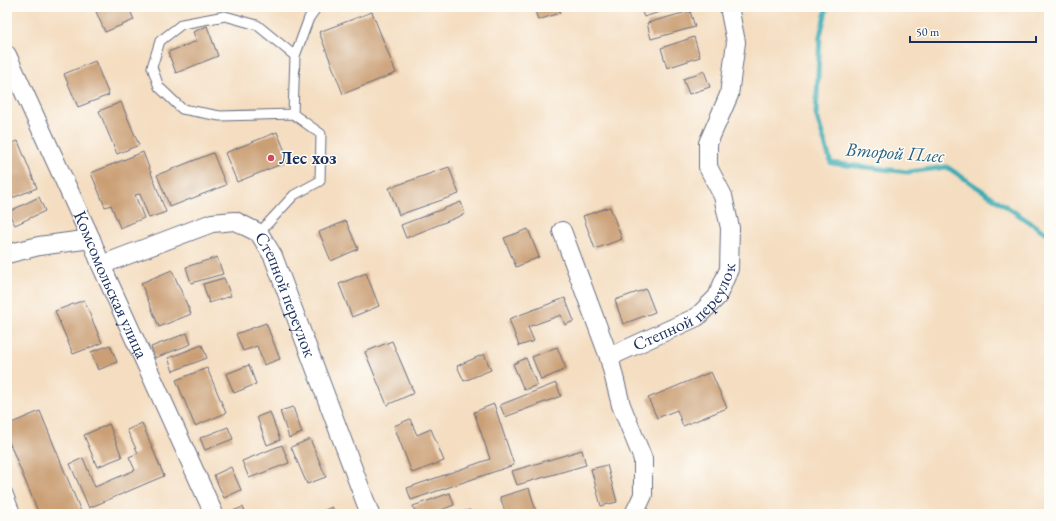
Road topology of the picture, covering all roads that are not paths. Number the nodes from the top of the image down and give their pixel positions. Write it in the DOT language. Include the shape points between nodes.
graph roads {
  1 [pos="318,7"];
  2 [pos="729,7"];
  3 [pos="7,55"];
  4 [pos="295,56"];
  5 [pos="293,114"];
  6 [pos="562,231"];
  7 [pos="259,233"];
  8 [pos="91,239"];
  9 [pos="7,254"];
  10 [pos="102,265"];
  11 [pos="609,357"];
  12 [pos="7,491"];
  13 [pos="9,502"];
  14 [pos="16,514"];
  15 [pos="214,514"];
  16 [pos="370,514"];
  17 [pos="634,514"];
  1 -- 4 [label="lane" via="309,18"];
  2 -- 11 [label="street, Степной переулок" via="736,42 729,95 708,143 708,167 723,196 730,228 729,269 717,297 696,317"];
  3 -- 8 [label="street, Комсомольская улица"];
  4 -- 5 [label="lane"];
  4 -- 5 [label="lane" via="257,25 225,16 182,24 160,41 152,67 160,87 182,109 220,116"];
  5 -- 7 [label="lane" via="321,134 320,180 294,195"];
  6 -- 11 [label="street, Степной переулок"];
  7 -- 10 [label="street, Степной переулок" via="235,221 212,223"];
  7 -- 16 [label="street, Степной переулок" via="273,256"];
  8 -- 9 [label="street" via="39,246"];
  8 -- 10 [label="street, Комсомольская улица"];
  10 -- 15 [label="street, Комсомольская улица"];
  11 -- 17 [label="street, Степной переулок" via="621,405 643,459 643,495"];
  12 -- 13 [label="lane"];
  13 -- 14 [label="lane"];
}
